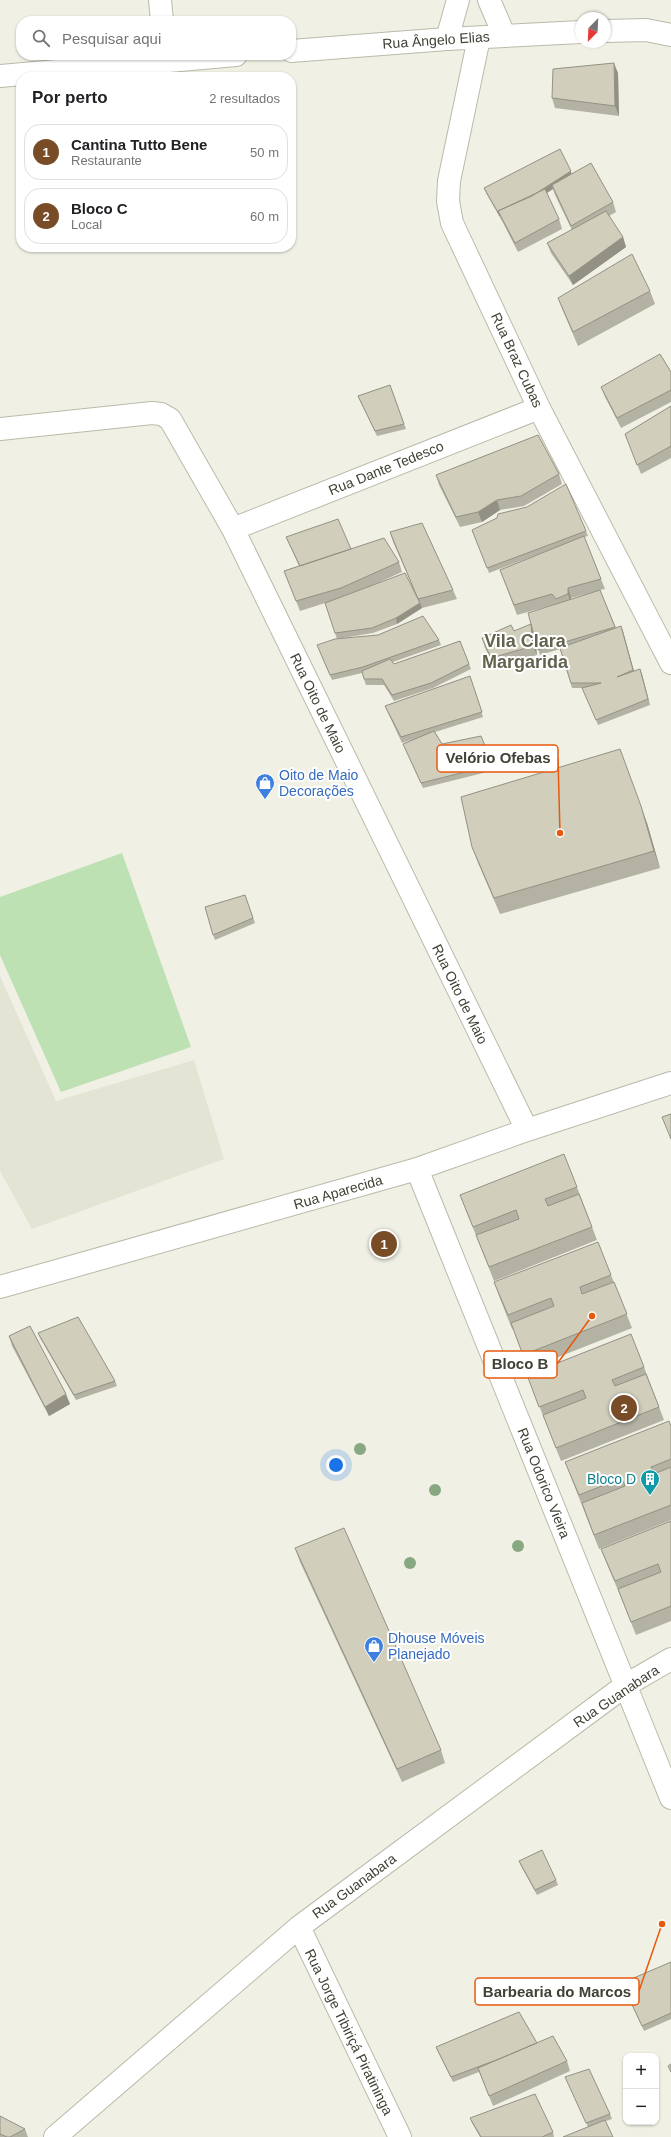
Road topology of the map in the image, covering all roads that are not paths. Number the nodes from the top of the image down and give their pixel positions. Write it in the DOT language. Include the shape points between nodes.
graph roads {
  1 [pos="160,0"];
  2 [pos="458,0"];
  3 [pos="489,0"];
  4 [pos="162,16"];
  5 [pos="611,31"];
  6 [pos="575,32"];
  7 [pos="504,35"];
  8 [pos="671,35"];
  9 [pos="479,38"];
  10 [pos="447,39"];
  11 [pos="296,51"];
  12 [pos="147,60"];
  13 [pos="37,72"];
  14 [pos="16,74"];
  15 [pos="0,76"];
  16 [pos="539,408"];
  17 [pos="0,429"];
  18 [pos="233,529"];
  19 [pos="671,663"];
  20 [pos="671,1083"];
  21 [pos="526,1130"];
  22 [pos="417,1169"];
  23 [pos="0,1287"];
  24 [pos="671,1659"];
  25 [pos="626,1685"];
  26 [pos="671,1798"];
  27 [pos="299,1927"];
  28 [pos="55,2137"];
  29 [pos="400,2137"];
  1 -- 4 [label="street"];
  2 -- 10 [label="street"];
  3 -- 7 [label="street"];
  5 -- 8 [label="street" via="646,30"];
  6 -- 7 [label="street, Rua Ângelo Elias"];
  7 -- 9 [label="street, Rua Ângelo Elias"];
  9 -- 10 [label="street, Rua Ângelo Elias"];
  9 -- 16 [label="street, Rua Braz Cubas" via="449,182 448,201 452,223"];
  10 -- 11 [label="street, Rua Ângelo Elias"];
  12 -- 13 [label="street"];
  14 -- 15 [label="street"];
  16 -- 18 [label="street, Rua Dante Tedesco"];
  16 -- 19 [label="street, Rua Braz Cubas"];
  17 -- 18 [label="street, Rua Oito de Maio" via="161,414 170,419"];
  18 -- 21 [label="street, Rua Oito de Maio"];
  20 -- 21 [label="street, Rua Aparecida"];
  21 -- 22 [label="street, Rua Aparecida"];
  22 -- 23 [label="street, Rua Aparecida"];
  22 -- 25 [label="street, Rua Odorico Vieira"];
  24 -- 25 [label="street, Rua Guanabara"];
  25 -- 26 [label="street, Rua Odorico Vieira"];
  25 -- 27 [label="street, Rua Guanabara"];
  27 -- 28 [label="street, Rua Guanabara"];
  27 -- 29 [label="street, Rua Jorge Tibiriçá Piratininga"];
}
